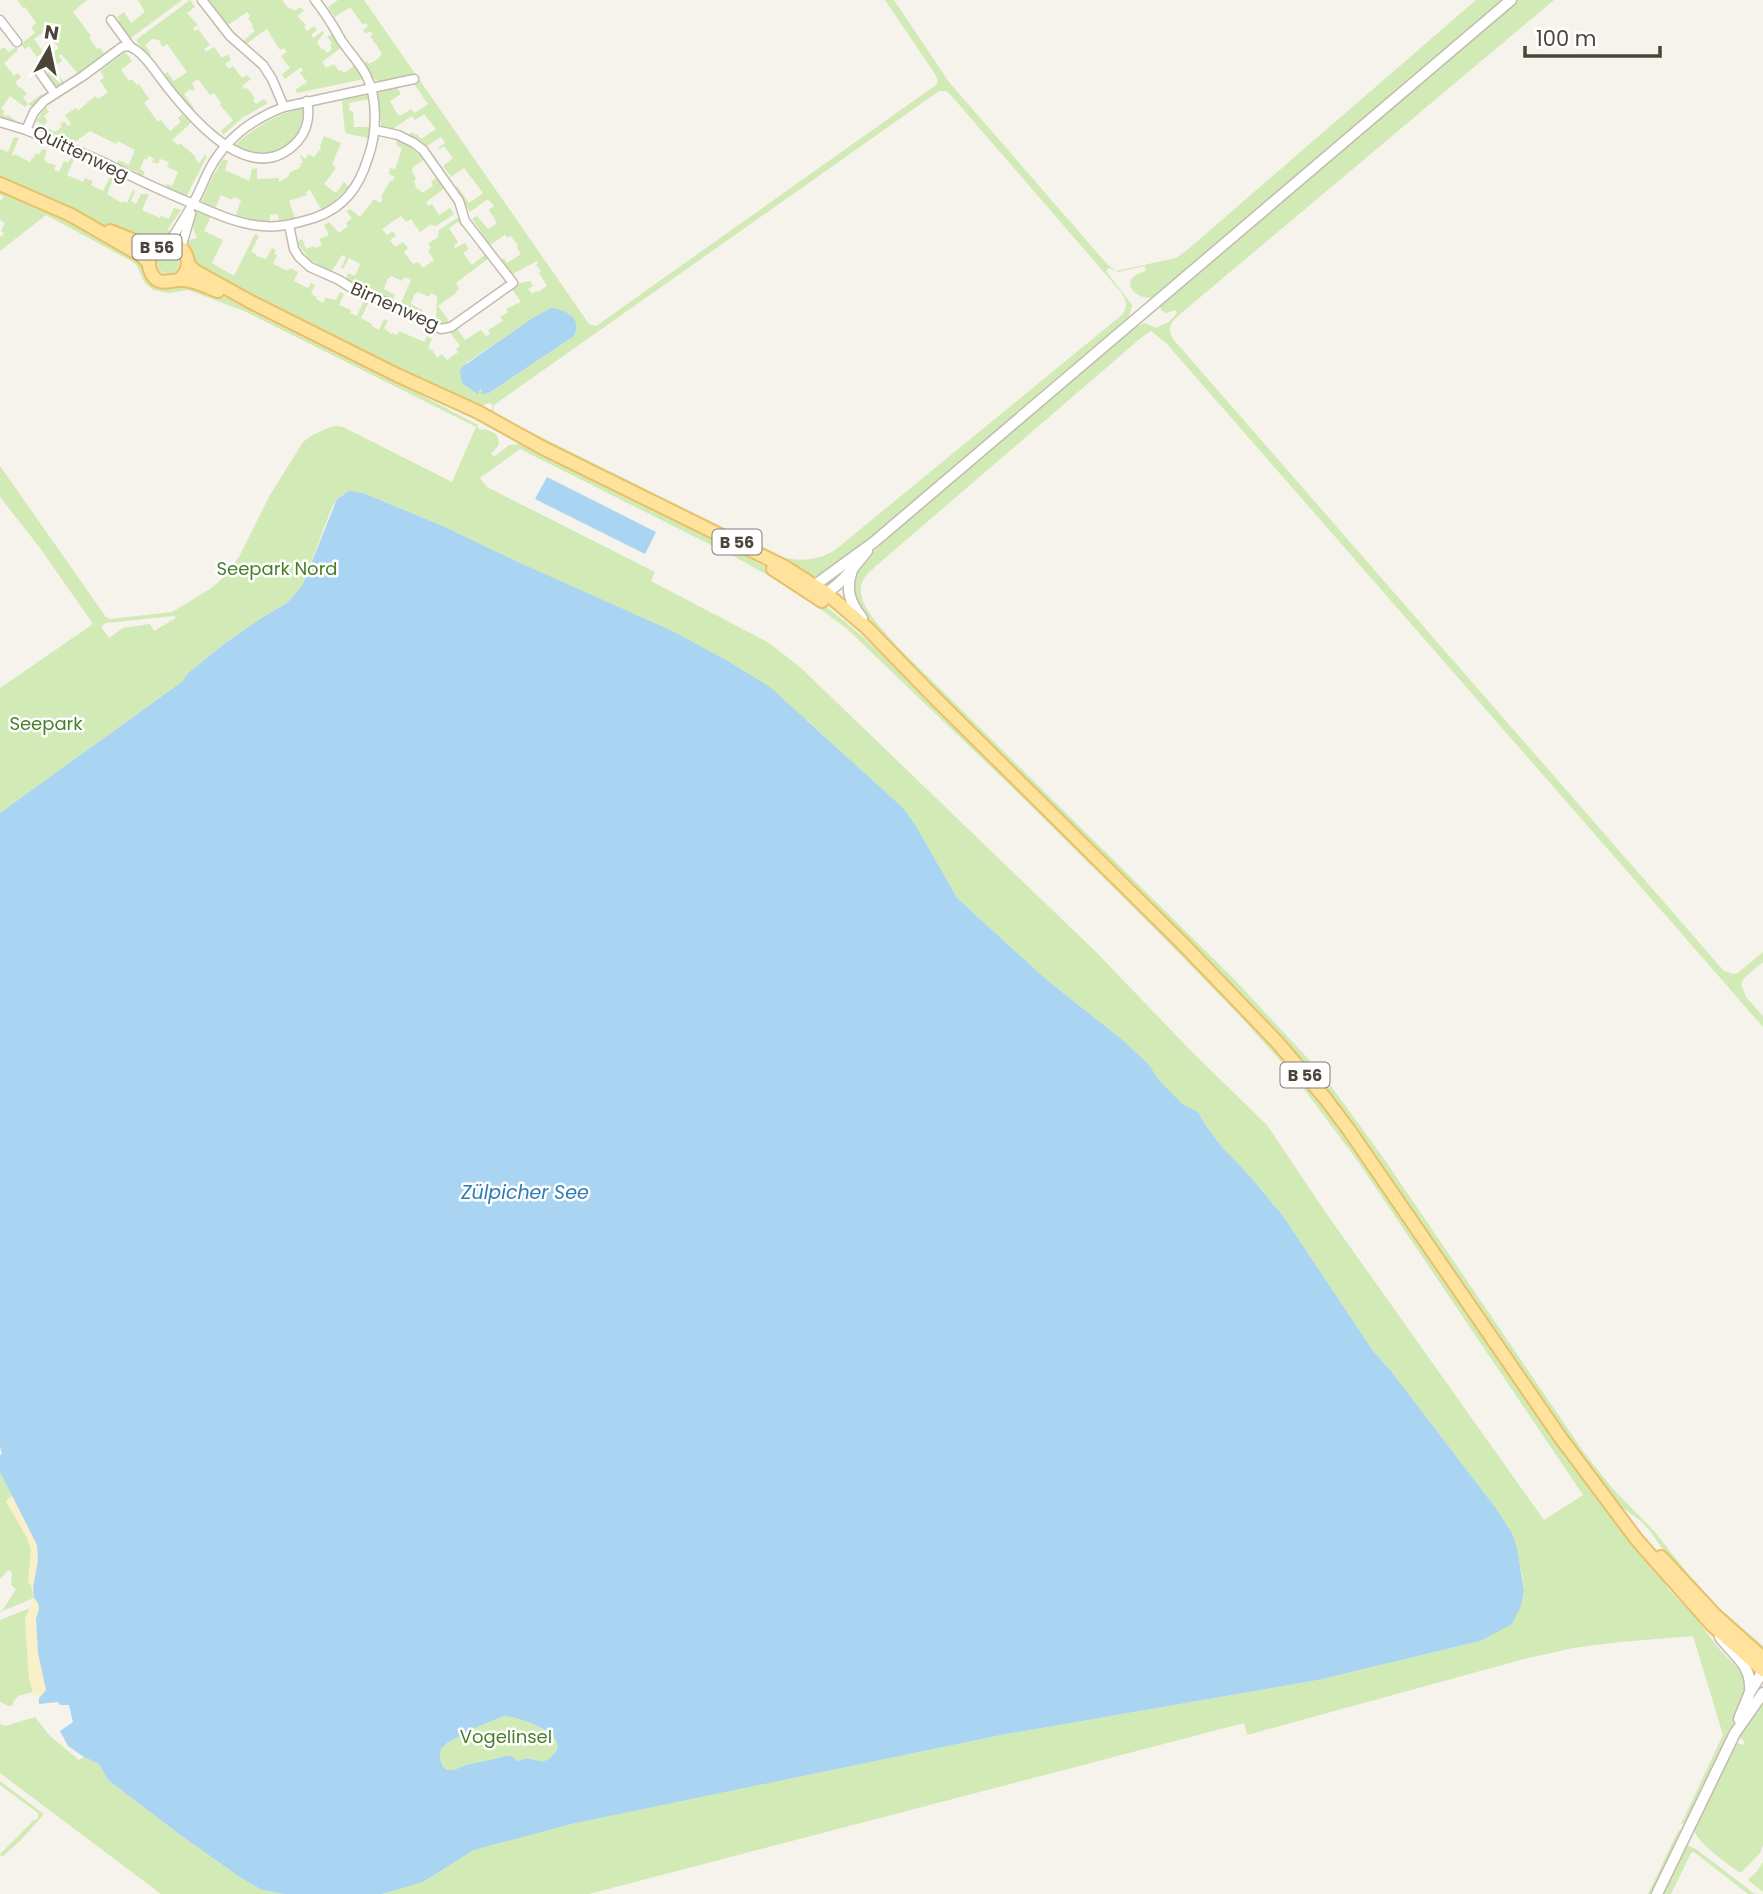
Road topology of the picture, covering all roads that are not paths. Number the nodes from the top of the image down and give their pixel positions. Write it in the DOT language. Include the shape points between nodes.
graph roads {
  1 [pos="202,0"];
  2 [pos="315,0"];
  3 [pos="1511,0"];
  4 [pos="0,20"];
  5 [pos="111,20"];
  6 [pos="17,42"];
  7 [pos="130,46"];
  8 [pos="40,73"];
  9 [pos="414,79"];
  10 [pos="369,88"];
  11 [pos="55,94"];
  12 [pos="307,100"];
  13 [pos="284,107"];
  14 [pos="0,122"];
  15 [pos="26,130"];
  16 [pos="375,130"];
  17 [pos="226,145"];
  18 [pos="0,184"];
  19 [pos="193,204"];
  20 [pos="71,215"];
  21 [pos="289,225"];
  22 [pos="169,246"];
  23 [pos="149,263"];
  24 [pos="188,264"];
  25 [pos="180,279"];
  26 [pos="251,302"];
  27 [pos="874,542"];
  28 [pos="853,568"];
  29 [pos="817,592"];
  30 [pos="890,650"];
  31 [pos="934,697"];
  32 [pos="1613,1506"];
  33 [pos="1712,1625"];
  34 [pos="1763,1658"];
  35 [pos="1763,1671"];
  36 [pos="1751,1692"];
  37 [pos="1763,1693"];
  38 [pos="1735,1733"];
  39 [pos="1657,1894"];
  1 -- 13 [label="street" via="230,36 263,65"];
  2 -- 10 [label="street" via="366,75"];
  3 -- 27 [label="street"];
  4 -- 6 [label="street"];
  5 -- 7 [label="street"];
  7 -- 11 [label="street, Quittenweg"];
  7 -- 17 [label="street" via="200,125"];
  8 -- 11 [label="street"];
  9 -- 10 [label="street"];
  10 -- 12 [label="street"];
  10 -- 16 [label="street"];
  11 -- 15 [label="street, Quittenweg" via="39,106"];
  12 -- 13 [label="street"];
  12 -- 17 [label="street" via="306,127 287,150 258,158"];
  13 -- 17 [label="street" via="249,124"];
  14 -- 15 [label="street"];
  15 -- 19 [label="street, Quittenweg"];
  16 -- 21 [label="street, Quittenweg" via="363,175 348,197 326,214"];
  16 -- 21 [label="street, Birnenweg" via="398,135 423,150 459,201 465,221 513,283 441,329 310,267 294,249"];
  17 -- 19 [label="street"];
  18 -- 20 [label="main road, B 56"];
  19 -- 21 [label="street, Quittenweg" via="251,225"];
  19 -- 22 [label="street"];
  19 -- 22 [label="street"];
  20 -- 22 [label="main road, B 56" via="139,243"];
  20 -- 23 [label="main road, B 56"];
  22 -- 23 [label="main road, B 56" via="150,257"];
  22 -- 24 [label="main road, B 56" via="185,253"];
  23 -- 25 [label="main road, B 56" via="160,281"];
  24 -- 25 [label="main road, B 56"];
  24 -- 26 [label="main road, B 56"];
  25 -- 26 [label="main road, B 56"];
  26 -- 29 [label="main road, B 56" via="499,432 543,448 728,537 785,567"];
  27 -- 28 [label="street"];
  27 -- 29 [label="street"];
  28 -- 29 [label="street"];
  28 -- 30 [label="street, B 56" via="848,584 854,609"];
  29 -- 30 [label="main road, B 56" via="855,617"];
  29 -- 31 [label="main road, B 56"];
  30 -- 31 [label="main road, B 56"];
  31 -- 32 [label="main road, B 56" via="1184,945 1302,1070"];
  32 -- 33 [label="main road, B 56"];
  32 -- 34 [label="main road, B 56" via="1716,1616"];
  33 -- 35 [label="main road, B 56"];
  33 -- 36 [label="street" via="1746,1666"];
  35 -- 36 [label="street"];
  36 -- 38 [label="street"];
  37 -- 38 [label="street"];
  38 -- 39 [label="street"];
}
